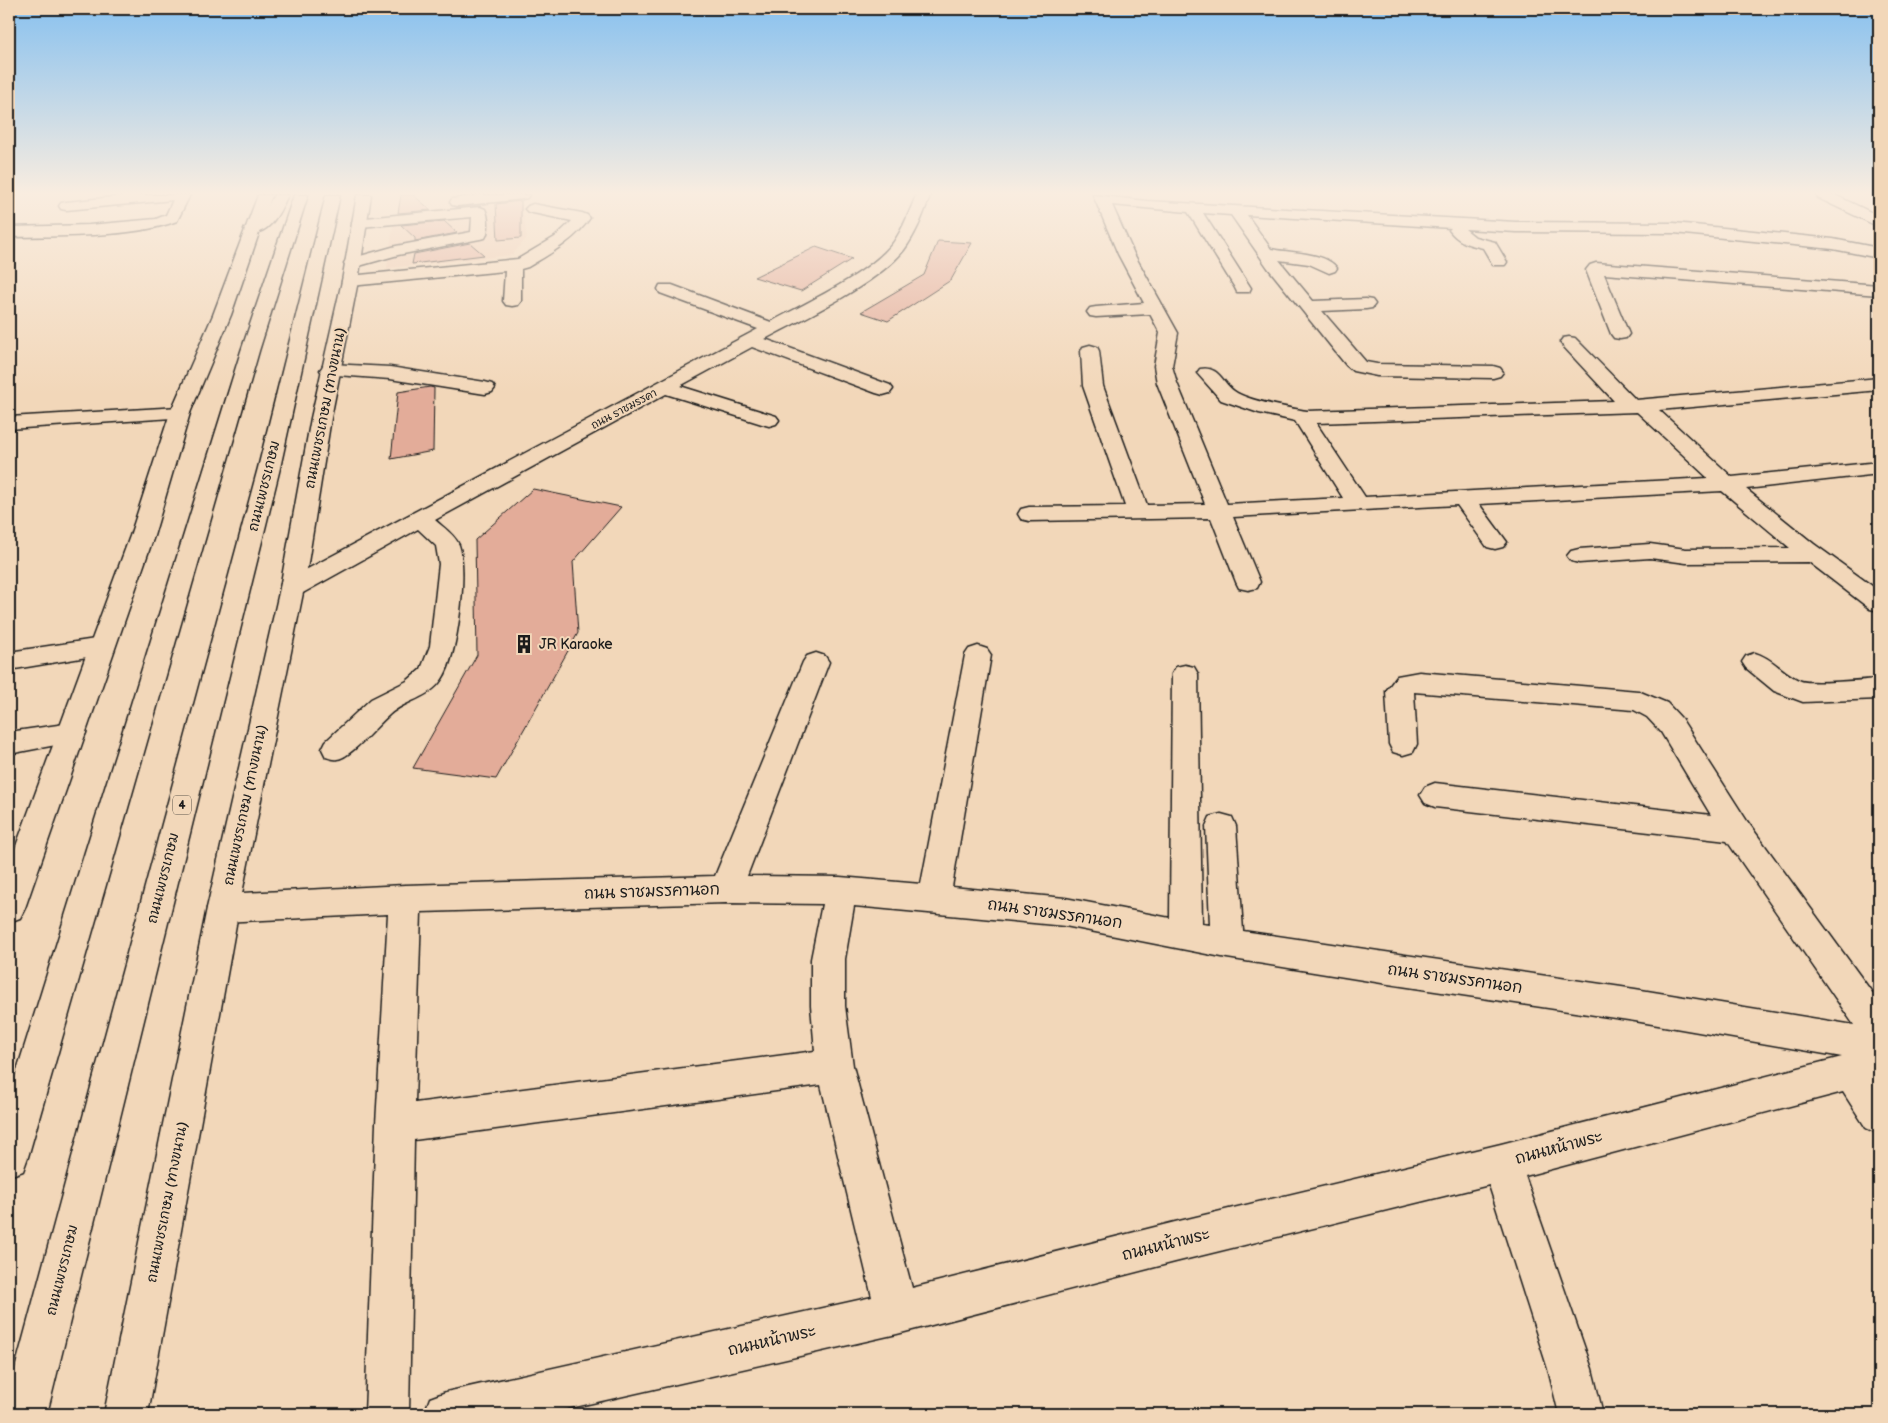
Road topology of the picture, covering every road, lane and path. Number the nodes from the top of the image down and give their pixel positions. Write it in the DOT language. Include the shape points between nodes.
graph roads {
  1 [pos="240,261"];
  2 [pos="279,261"];
  3 [pos="317,261"];
  4 [pos="353,261"];
  5 [pos="374,261"];
  6 [pos="528,261"];
  7 [pos="882,261"];
  8 [pos="1130,261"];
  9 [pos="1227,261"];
  10 [pos="1271,261"];
  11 [pos="1316,261"];
  12 [pos="512,265"];
  13 [pos="1329,268"];
  14 [pos="351,272"];
  15 [pos="1244,288"];
  16 [pos="666,289"];
  17 [pos="1879,290"];
  18 [pos="512,301"];
  19 [pos="1366,304"];
  20 [pos="1306,307"];
  21 [pos="1155,308"];
  22 [pos="1096,312"];
  23 [pos="772,328"];
  24 [pos="1620,334"];
  25 [pos="750,340"];
  26 [pos="1569,342"];
  27 [pos="1090,351"];
  28 [pos="330,370"];
  29 [pos="1493,372"];
  30 [pos="1207,373"];
  31 [pos="1879,384"];
  32 [pos="663,387"];
  33 [pos="485,388"];
  34 [pos="883,388"];
  35 [pos="1636,406"];
  36 [pos="180,413"];
  37 [pos="1307,417"];
  38 [pos="769,420"];
  39 [pos="9,423"];
  40 [pos="1879,468"];
  41 [pos="1727,484"];
  42 [pos="1463,498"];
  43 [pos="1358,503"];
  44 [pos="1221,511"];
  45 [pos="1139,513"];
  46 [pos="1029,514"];
  47 [pos="421,519"];
  48 [pos="1495,542"];
  49 [pos="1814,555"];
  50 [pos="1579,556"];
  51 [pos="1248,582"];
  52 [pos="292,588"];
  53 [pos="1879,603"];
  54 [pos="102,647"];
  55 [pos="978,655"];
  56 [pos="9,660"];
  57 [pos="816,662"];
  58 [pos="1755,662"];
  59 [pos="1185,674"];
  60 [pos="1879,689"];
  61 [pos="72,733"];
  62 [pos="9,743"];
  63 [pos="1403,744"];
  64 [pos="336,749"];
  65 [pos="1436,795"];
  66 [pos="1221,826"];
  67 [pos="1736,830"];
  68 [pos="726,890"];
  69 [pos="840,891"];
  70 [pos="11,894"];
  71 [pos="405,899"];
  72 [pos="934,899"];
  73 [pos="223,908"];
  74 [pos="1186,935"];
  75 [pos="1227,942"];
  76 [pos="1879,1031"];
  77 [pos="1879,1046"];
  78 [pos="1865,1064"];
  79 [pos="835,1066"];
  80 [pos="1879,1114"];
  81 [pos="395,1124"];
  82 [pos="9,1157"];
  83 [pos="1501,1164"];
  84 [pos="897,1313"];
  85 [pos="24,1414"];
  86 [pos="126,1414"];
  87 [pos="387,1414"];
  88 [pos="446,1414"];
  89 [pos="1581,1414"];
  1 -- 36 [label="main road" via="222,315"];
  2 -- 82 [label="main road"];
  3 -- 85 [label="main road, ถนนเพชรเกษม / 4" via="269,468"];
  4 -- 14 [label="main road, ถนนเพชรเกษม (ทางขนาน)"];
  5 -- 14 [label="main road"];
  6 -- 12 [label="main road"];
  7 -- 23 [label="main road, ถนน ราชมรรคา" via="821,302"];
  8 -- 21 [label="main road"];
  9 -- 15 [label="main road"];
  10 -- 20 [label="main road"];
  11 -- 13 [label="main road"];
  12 -- 14 [label="main road"];
  12 -- 18 [label="main road"];
  14 -- 28 [label="main road, ถนนเพชรเกษม (ทางขนาน)"];
  16 -- 23 [label="main road"];
  17 -- 24 [label="main road" via="1596,268 1594,270"];
  19 -- 20 [label="main road"];
  20 -- 29 [label="main road" via="1360,367"];
  21 -- 22 [label="main road"];
  21 -- 44 [label="main road" via="1169,333 1162,366 1167,383"];
  23 -- 25 [label="main road, ถนน ราชมรรคา"];
  25 -- 32 [label="main road, ถนน ราชมรรคา"];
  25 -- 34 [label="main road"];
  26 -- 35 [label="main road"];
  27 -- 45 [label="main road" via="1093,386"];
  28 -- 33 [label="main road" via="390,373"];
  28 -- 52 [label="main road, ถนนเพชรเกษม (ทางขนาน)"];
  30 -- 37 [label="main road" via="1228,396 1266,409"];
  31 -- 35 [label="main road"];
  32 -- 38 [label="main road"];
  32 -- 47 [label="main road, ถนน ราชมรรคา"];
  35 -- 37 [label="main road"];
  35 -- 41 [label="main road"];
  36 -- 39 [label="main road"];
  36 -- 54 [label="main road" via="142,536"];
  37 -- 43 [label="main road" via="1306,426"];
  40 -- 41 [label="main road"];
  41 -- 42 [label="main road"];
  41 -- 49 [label="main road"];
  42 -- 43 [label="main road"];
  42 -- 48 [label="main road"];
  43 -- 44 [label="main road"];
  44 -- 45 [label="main road"];
  44 -- 51 [label="main road"];
  45 -- 46 [label="main road"];
  47 -- 52 [label="main road, ถนน ราชมรรคา"];
  47 -- 64 [label="main road" via="447,544 450,564 443,646 432,674 416,688 381,706"];
  49 -- 50 [label="main road" via="1686,556 1650,551"];
  49 -- 53 [label="main road"];
  52 -- 73 [label="main road, ถนนเพชรเกษม (ทางขนาน)"];
  54 -- 56 [label="main road"];
  54 -- 61 [label="main road"];
  55 -- 72 [label="main road"];
  57 -- 68 [label="main road"];
  58 -- 60 [label="main road" via="1780,682 1803,692"];
  59 -- 74 [label="main road"];
  61 -- 62 [label="main road"];
  61 -- 70 [label="main road"];
  63 -- 67 [label="main road" via="1399,691 1406,683 1638,701 1657,710 1670,726"];
  65 -- 67 [label="main road"];
  66 -- 75 [label="main road"];
  67 -- 76 [label="main road"];
  68 -- 69 [label="main road, ถนน ราชมรรคานอก"];
  68 -- 71 [label="main road, ถนน ราชมรรคานอก"];
  69 -- 72 [label="main road, ถนน ราชมรรคานอก"];
  69 -- 79 [label="main road" via="828,959 828,1006"];
  71 -- 73 [label="main road, ถนน ราชมรรคานอก"];
  71 -- 81 [label="main road"];
  72 -- 74 [label="main road, ถนน ราชมรรคานอก" via="1065,912"];
  73 -- 86 [label="main road, ถนนเพชรเกษม (ทางขนาน)"];
  74 -- 75 [label="main road, ถนน ราชมรรคานอก"];
  75 -- 77 [label="main road, ถนน ราชมรรคานอก"];
  78 -- 80 [label="main road"];
  78 -- 83 [label="main road, ถนนหน้าพระ"];
  79 -- 81 [label="main road"];
  79 -- 84 [label="main road"];
  81 -- 87 [label="main road"];
  83 -- 84 [label="main road, ถนนหน้าพระ"];
  83 -- 89 [label="main road" via="1570,1368"];
  84 -- 88 [label="main road, ถนนหน้าพระ"];
}
